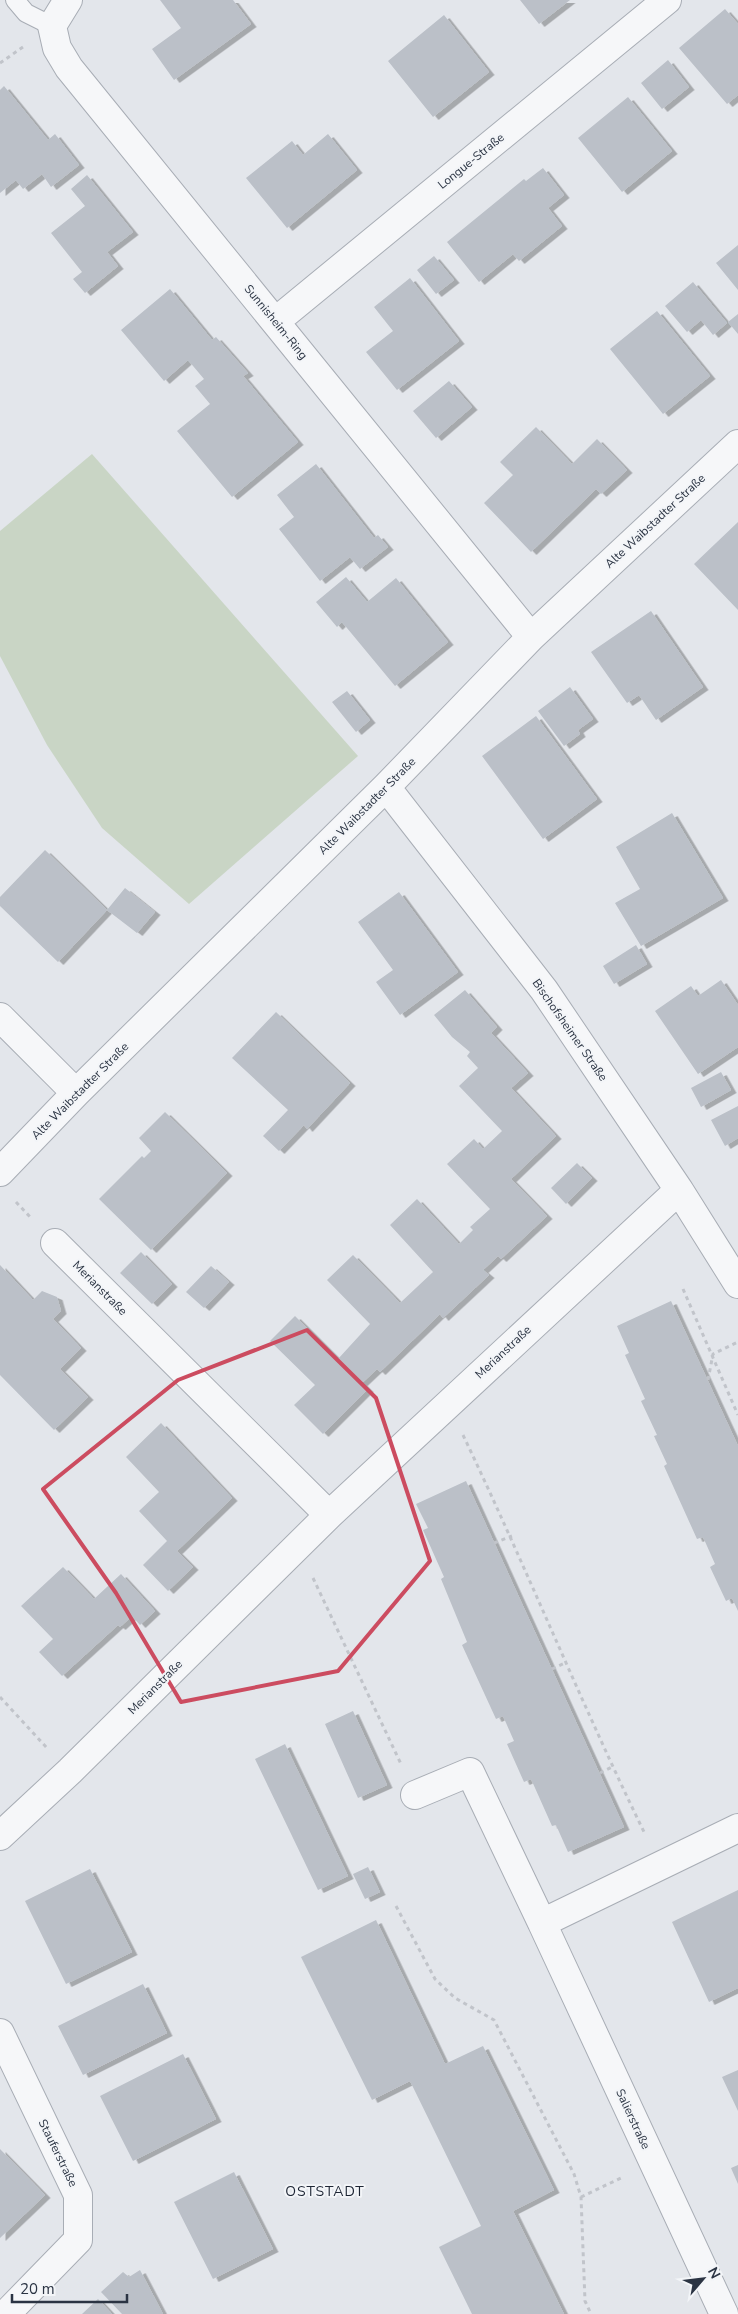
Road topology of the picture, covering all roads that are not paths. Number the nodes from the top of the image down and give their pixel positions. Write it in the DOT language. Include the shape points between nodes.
graph roads {
  1 [pos="15,0"];
  2 [pos="68,0"];
  3 [pos="667,0"];
  4 [pos="52,26"];
  5 [pos="276,321"];
  6 [pos="738,444"];
  7 [pos="531,637"];
  8 [pos="386,787"];
  9 [pos="0,1018"];
  10 [pos="76,1094"];
  11 [pos="0,1172"];
  12 [pos="679,1190"];
  13 [pos="56,1243"];
  14 [pos="738,1284"];
  15 [pos="329,1515"];
  16 [pos="414,1794"];
  17 [pos="738,1828"];
  18 [pos="0,1836"];
  19 [pos="542,1924"];
  20 [pos="0,2033"];
  21 [pos="6,2314"];
  22 [pos="724,2314"];
  1 -- 4 [label="lane" via="26,13"];
  2 -- 4 [label="street"];
  3 -- 5 [label="street, Longue-Straße"];
  4 -- 5 [label="street, Sunnisheim-Ring" via="57,48 69,68"];
  5 -- 7 [label="street, Sunnisheim-Ring"];
  6 -- 7 [label="street, Alte Waibstadter Straße"];
  7 -- 8 [label="street, Alte Waibstadter Straße"];
  8 -- 10 [label="street, Alte Waibstadter Straße"];
  8 -- 12 [label="street, Bischofsheimer Straße" via="544,990"];
  9 -- 10 [label="street"];
  10 -- 11 [label="street, Alte Waibstadter Straße"];
  12 -- 14 [label="street, Bischofsheimer Straße"];
  12 -- 15 [label="street, Merianstraße"];
  13 -- 15 [label="street, Merianstraße"];
  15 -- 18 [label="street, Merianstraße" via="70,1772"];
  16 -- 19 [label="street, Salierstraße" via="470,1772"];
  17 -- 19 [label="street"];
  19 -- 22 [label="street, Salierstraße"];
  20 -- 21 [label="street, Stauferstraße" via="78,2195 78,2240"];
}
